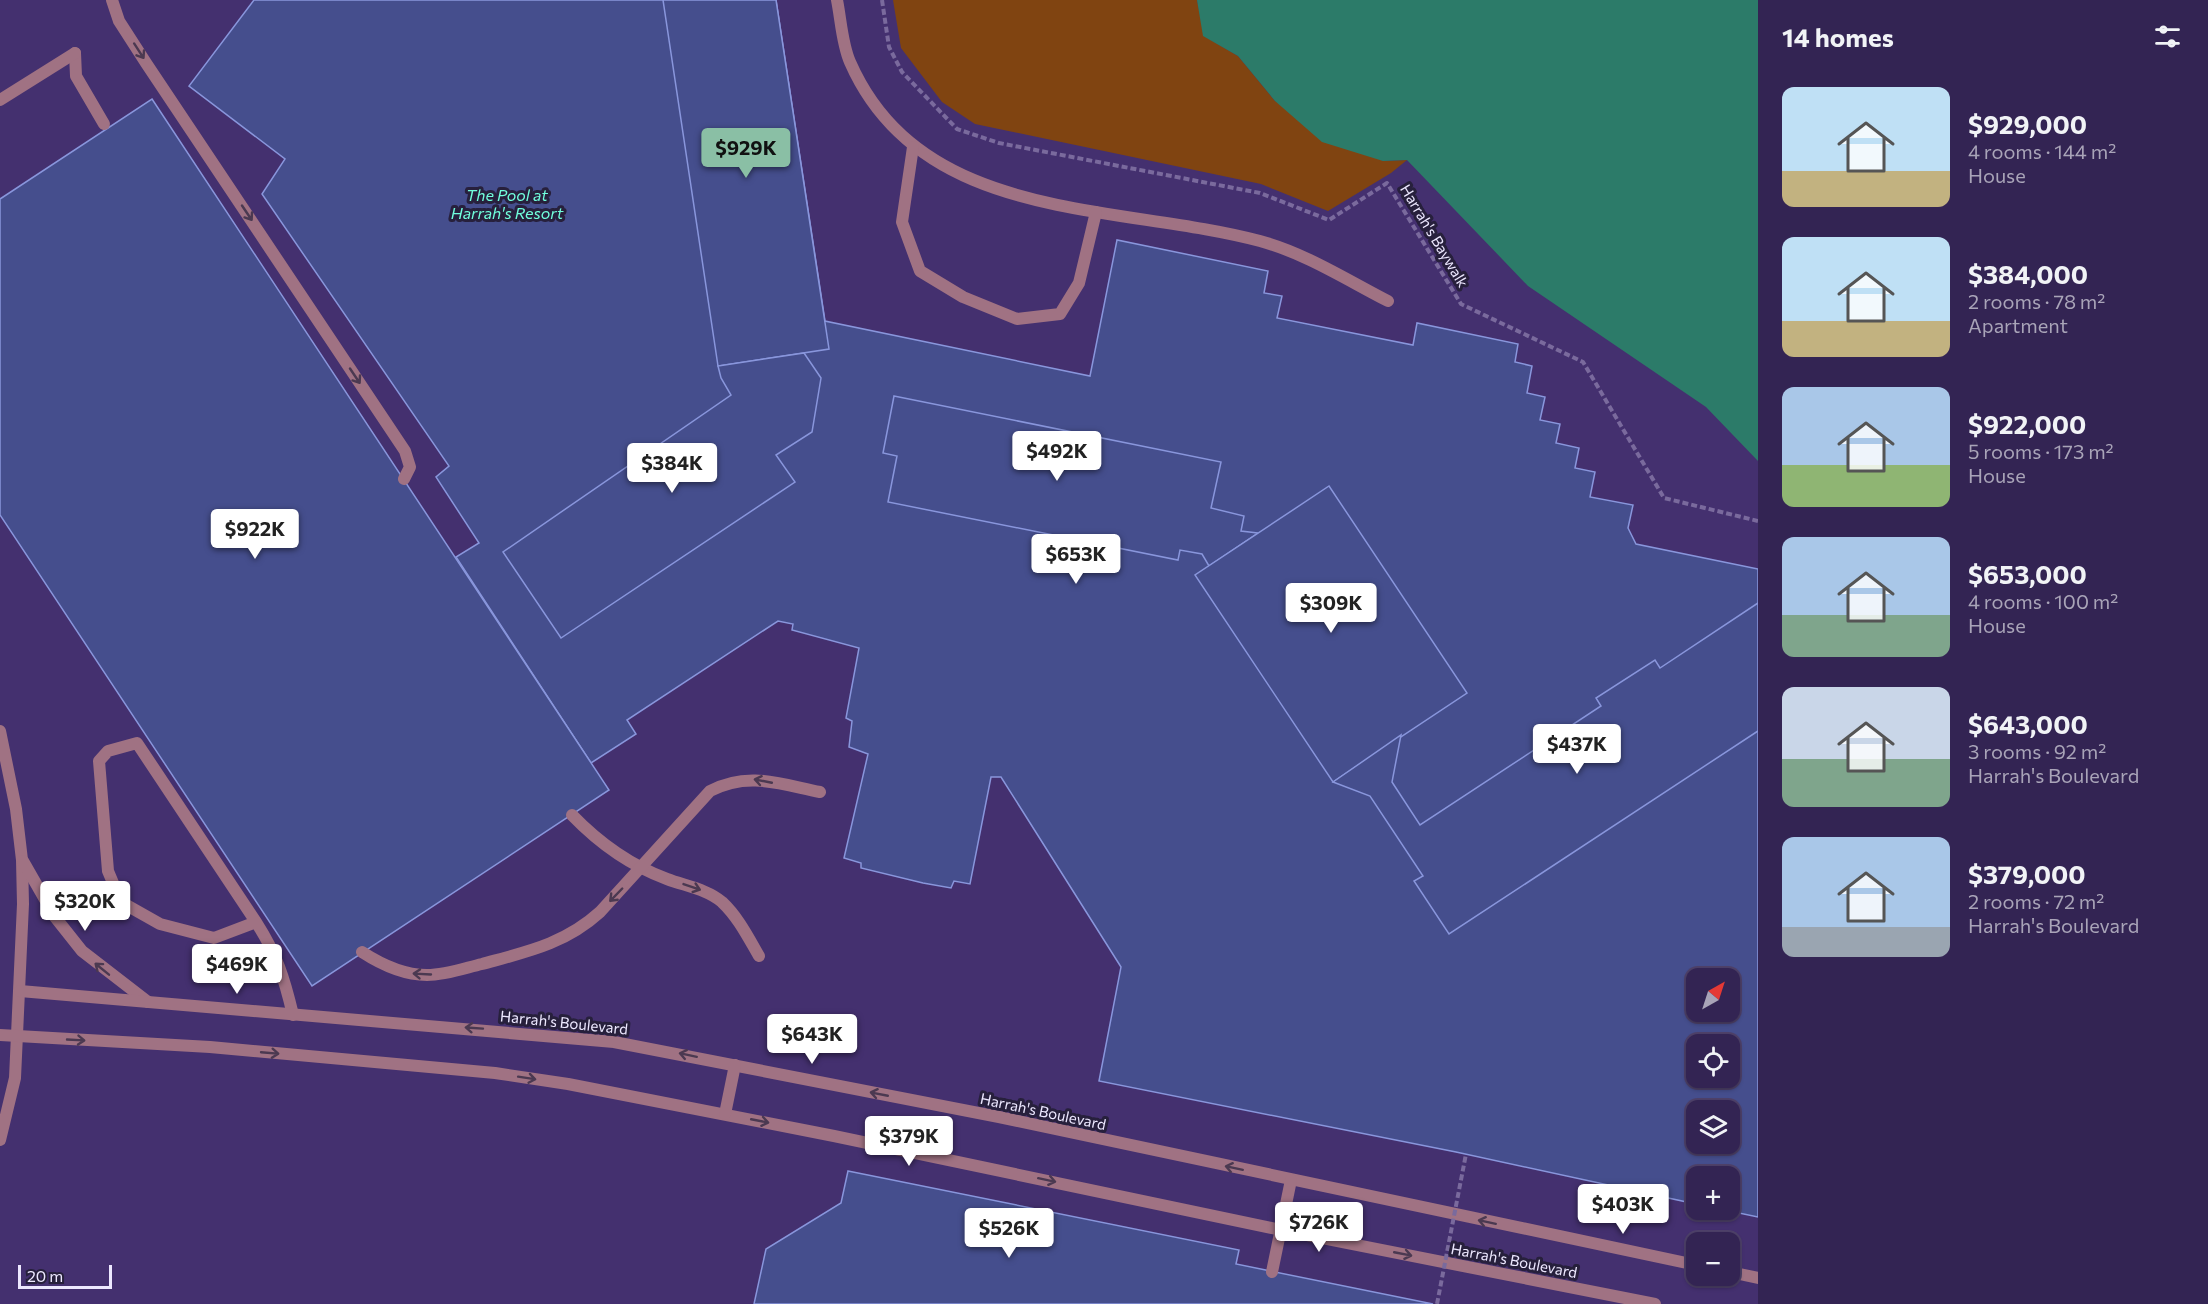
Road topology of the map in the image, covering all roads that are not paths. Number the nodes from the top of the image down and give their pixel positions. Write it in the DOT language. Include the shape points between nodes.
graph roads {
  1 [pos="112,0"];
  2 [pos="837,0"];
  3 [pos="0,100"];
  4 [pos="104,124"];
  5 [pos="913,147"];
  6 [pos="1096,212"];
  7 [pos="1388,301"];
  8 [pos="404,479"];
  9 [pos="0,731"];
  10 [pos="820,792"];
  11 [pos="572,815"];
  12 [pos="22,860"];
  13 [pos="642,868"];
  14 [pos="256,922"];
  15 [pos="362,952"];
  16 [pos="759,956"];
  17 [pos="20,991"];
  18 [pos="149,1003"];
  19 [pos="293,1015"];
  20 [pos="0,1035"];
  21 [pos="17,1037"];
  22 [pos="735,1065"];
  23 [pos="725,1114"];
  24 [pos="0,1140"];
  25 [pos="1292,1180"];
  26 [pos="1281,1230"];
  27 [pos="1686,1264"];
  28 [pos="1272,1272"];
  29 [pos="1740,1274"];
  30 [pos="1758,1278"];
  31 [pos="1655,1304"];
  1 -- 8 [label="street, one-way" via="119,21 146,63 405,451 410,466"];
  2 -- 5 [label="street" via="849,61 886,122"];
  3 -- 4 [label="street" via="75,53 76,76"];
  5 -- 6 [label="street" via="960,175 1029,200"];
  5 -- 6 [label="street" via="902,222 920,271 963,297 1017,319 1060,314 1078,283"];
  6 -- 7 [label="street" via="1261,241"];
  9 -- 12 [label="street"];
  10 -- 13 [label="street, one-way" via="750,778 724,784 699,801"];
  11 -- 13 [label="street" via="604,846"];
  12 -- 17 [label="street"];
  18 -- 12 [label="street, one-way" via="82,951 55,917"];
  13 -- 15 [label="street, one-way" via="584,927 548,946 427,975 394,969"];
  13 -- 16 [label="street, one-way" via="721,901"];
  14 -- 14 [label="street" via="137,743 108,751 99,761 108,871 121,902 160,924 214,938"];
  14 -- 19 [label="street" via="283,971"];
  17 -- 18 [label="street, Harrah's Boulevard"];
  17 -- 21 [label="street"];
  18 -- 19 [label="street, Harrah's Boulevard"];
  22 -- 19 [label="street, Harrah's Boulevard, one-way" via="581,1038"];
  20 -- 21 [label="street, Harrah's Boulevard"];
  21 -- 23 [label="street, Harrah's Boulevard, one-way" via="210,1047 495,1073"];
  21 -- 24 [label="street" via="15,1078"];
  22 -- 23 [label="street"];
  25 -- 22 [label="street, Harrah's Boulevard, one-way"];
  23 -- 26 [label="street, Harrah's Boulevard, one-way"];
  25 -- 26 [label="street"];
  27 -- 25 [label="street, Harrah's Boulevard, one-way"];
  26 -- 28 [label="street"];
  26 -- 31 [label="street, Harrah's Boulevard, one-way"];
  29 -- 30 [label="street"];
}
